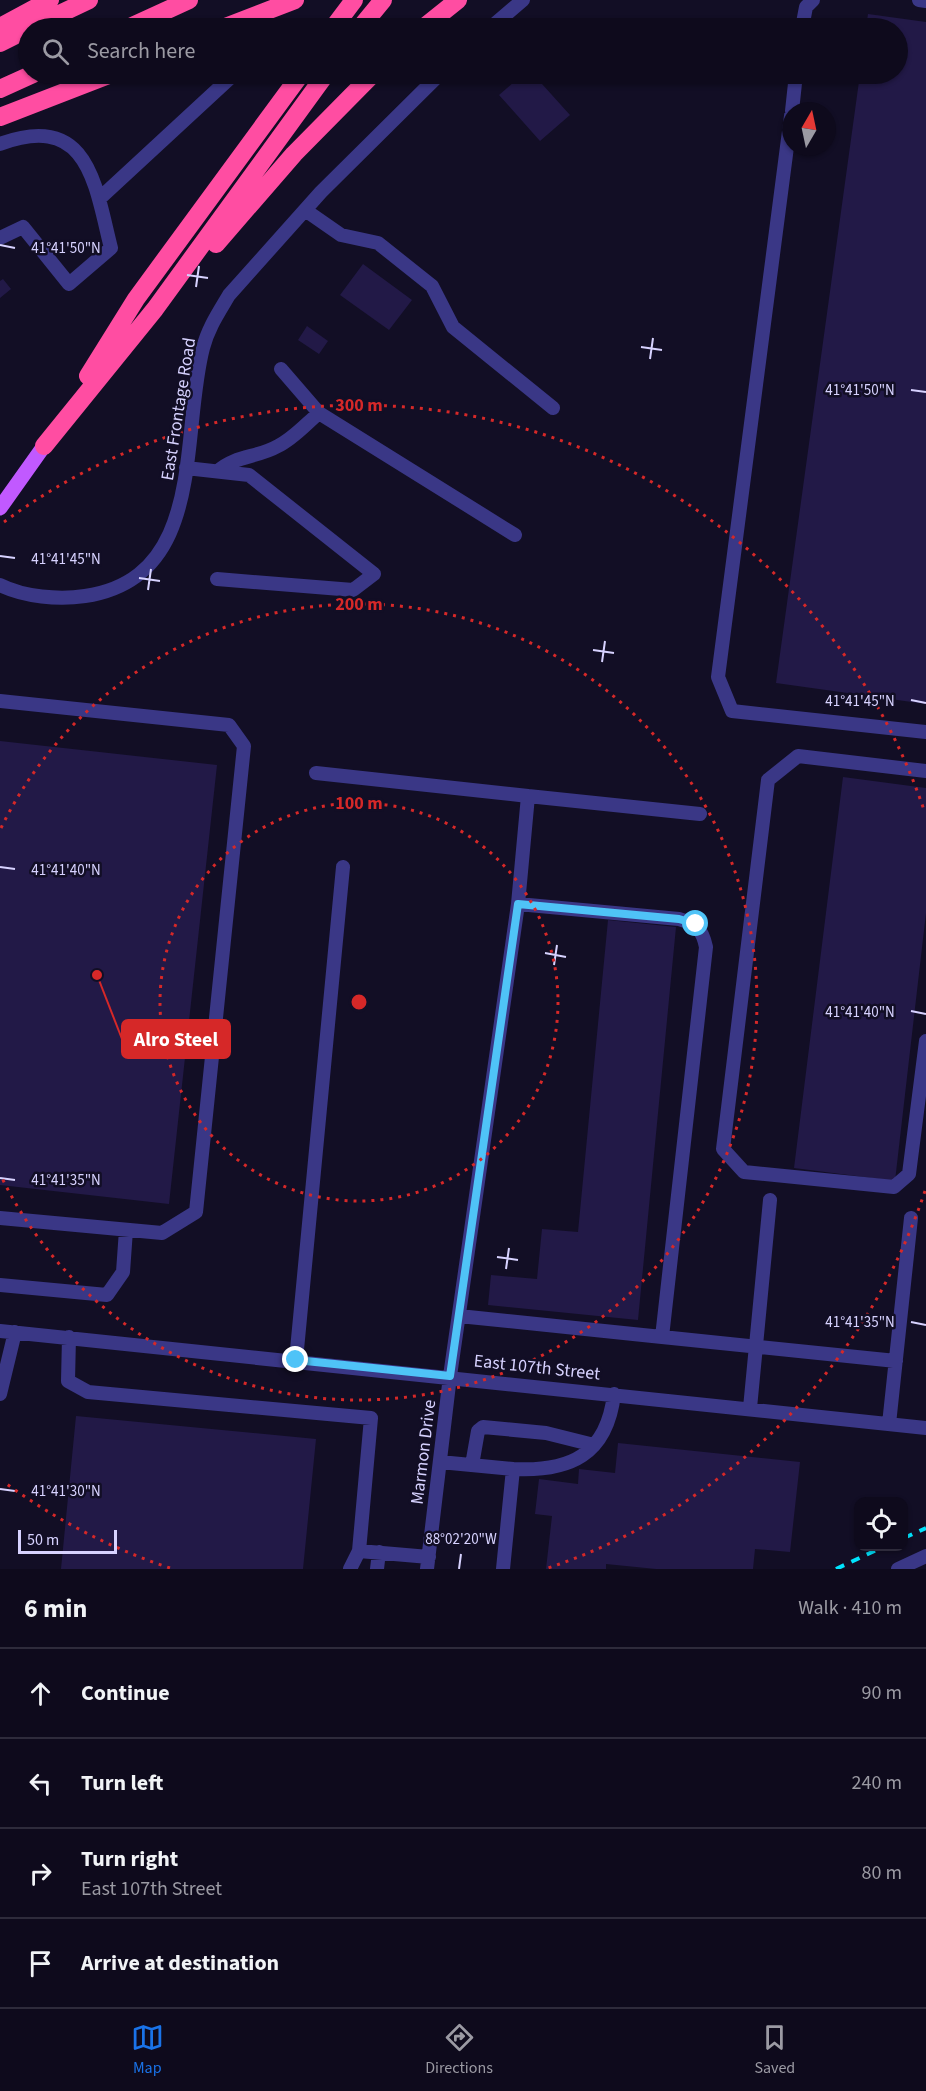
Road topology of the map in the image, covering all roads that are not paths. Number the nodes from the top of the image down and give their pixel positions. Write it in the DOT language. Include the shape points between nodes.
graph roads {
  1 [pos="50,0"];
  2 [pos="89,0"];
  3 [pos="189,0"];
  4 [pos="295,0"];
  5 [pos="354,0"];
  6 [pos="383,0"];
  7 [pos="458,0"];
  8 [pos="523,0"];
  9 [pos="813,0"];
  10 [pos="919,0"];
  11 [pos="926,1"];
  12 [pos="52,18"];
  13 [pos="150,18"];
  14 [pos="249,18"];
  15 [pos="340,18"];
  16 [pos="368,18"];
  17 [pos="436,18"];
  18 [pos="502,18"];
  19 [pos="804,18"];
  20 [pos="0,27"];
  21 [pos="18,34"];
  22 [pos="0,43"];
  23 [pos="18,81"];
  24 [pos="85,84"];
  25 [pos="223,84"];
  26 [pos="294,84"];
  27 [pos="319,84"];
  28 [pos="363,84"];
  29 [pos="430,84"];
  30 [pos="795,84"];
  31 [pos="0,89"];
  32 [pos="793,102"];
  33 [pos="0,117"];
  34 [pos="0,144"];
  35 [pos="786,156"];
  36 [pos="99,199"];
  37 [pos="305,210"];
  38 [pos="0,238"];
  39 [pos="281,369"];
  40 [pos="87,393"];
  41 [pos="552,408"];
  42 [pos="319,413"];
  43 [pos="44,446"];
  44 [pos="186,468"];
  45 [pos="218,471"];
  46 [pos="0,508"];
  47 [pos="515,535"];
  48 [pos="217,579"];
  49 [pos="0,585"];
  50 [pos="0,701"];
  51 [pos="926,732"];
  52 [pos="926,771"];
  53 [pos="316,773"];
  54 [pos="528,796"];
  55 [pos="700,814"];
  56 [pos="343,867"];
  57 [pos="518,904"];
  58 [pos="926,1041"];
  59 [pos="770,1200"];
  60 [pos="0,1218"];
  61 [pos="911,1218"];
  62 [pos="126,1230"];
  63 [pos="0,1285"];
  64 [pos="459,1316"];
  65 [pos="0,1331"];
  66 [pos="15,1332"];
  67 [pos="662,1336"];
  68 [pos="69,1337"];
  69 [pos="755,1348"];
  70 [pos="296,1360"];
  71 [pos="896,1361"];
  72 [pos="450,1376"];
  73 [pos="0,1394"];
  74 [pos="614,1394"];
  75 [pos="750,1408"];
  76 [pos="889,1424"];
  77 [pos="926,1428"];
  78 [pos="594,1445"];
  79 [pos="440,1462"];
  80 [pos="472,1465"];
  81 [pos="513,1469"];
  82 [pos="358,1551"];
  83 [pos="379,1552"];
  84 [pos="926,1556"];
  85 [pos="428,1563"];
  86 [pos="906,1567"];
  87 [pos="350,1569"];
  88 [pos="376,1569"];
  89 [pos="503,1569"];
  1 -- 20 [label="highway"];
  2 -- 12 [label="highway"];
  3 -- 13 [label="highway"];
  4 -- 14 [label="highway"];
  5 -- 15 [label="highway"];
  6 -- 16 [label="highway"];
  7 -- 17 [label="highway"];
  8 -- 18 [label="street"];
  9 -- 19 [label="street" via="806,7"];
  10 -- 11 [label="street"];
  21 -- 22 [label="highway"];
  23 -- 31 [label="highway"];
  24 -- 33 [label="highway"];
  25 -- 36 [label="street"];
  26 -- 43 [label="highway" via="136,299"];
  27 -- 40 [label="highway" via="155,309"];
  28 -- 40 [label="highway" via="294,154"];
  29 -- 37 [label="street, East Frontage Road"];
  30 -- 32 [label="street"];
  34 -- 36 [label="street" via="33,136 68,145 88,164"];
  35 -- 51 [label="street" via="718,678 732,711"];
  36 -- 38 [label="street" via="111,248 69,284 23,227"];
  37 -- 41 [label="street" via="341,235 378,243 432,286 453,327"];
  37 -- 44 [label="street, East Frontage Road" via="229,295 211,326 199,369"];
  39 -- 42 [label="street"];
  40 -- 43 [label="highway"];
  42 -- 45 [label="street" via="280,445 256,456 231,460"];
  42 -- 47 [label="street"];
  43 -- 46 [label="main road"];
  44 -- 45 [label="street"];
  44 -- 49 [label="street, East Frontage Road" via="172,530 165,545 136,577 111,590 74,597 24,593"];
  45 -- 48 [label="street" via="249,475 374,574 353,590"];
  50 -- 62 [label="street" via="229,725 244,746 196,1212 162,1233"];
  52 -- 58 [label="street" via="798,756 768,780 723,1149 744,1172 894,1187 909,1174"];
  53 -- 54 [label="street"];
  54 -- 55 [label="street"];
  54 -- 57 [label="street, Marmon Drive"];
  56 -- 70 [label="street"];
  57 -- 64 [label="street, Marmon Drive"];
  57 -- 67 [label="street" via="679,919 696,924 703,933 706,947"];
  59 -- 69 [label="street"];
  60 -- 62 [label="street"];
  61 -- 71 [label="street"];
  62 -- 63 [label="street" via="123,1272 107,1295"];
  64 -- 67 [label="street"];
  64 -- 72 [label="street, Marmon Drive"];
  65 -- 66 [label="street, East 107th Street"];
  66 -- 68 [label="street, East 107th Street"];
  66 -- 73 [label="street"];
  67 -- 69 [label="street"];
  68 -- 70 [label="street, East 107th Street"];
  68 -- 82 [label="street" via="68,1381 88,1392 371,1418"];
  69 -- 71 [label="street"];
  69 -- 75 [label="street"];
  70 -- 72 [label="street, East 107th Street"];
  71 -- 76 [label="street"];
  72 -- 74 [label="street, East 107th Street"];
  72 -- 79 [label="street, Marmon Drive"];
  74 -- 75 [label="street, East 107th Street"];
  74 -- 78 [label="street" via="611,1418"];
  75 -- 76 [label="street, East 107th Street"];
  76 -- 77 [label="street, East 107th Street"];
  78 -- 80 [label="street" via="546,1434 483,1427 478,1431"];
  78 -- 81 [label="street" via="561,1467 542,1471"];
  79 -- 80 [label="street"];
  79 -- 85 [label="street, Marmon Drive"];
  80 -- 81 [label="street"];
  81 -- 89 [label="street"];
  82 -- 83 [label="street"];
  82 -- 87 [label="street"];
  83 -- 85 [label="street"];
  83 -- 88 [label="street"];
  84 -- 86 [label="street"];
}
